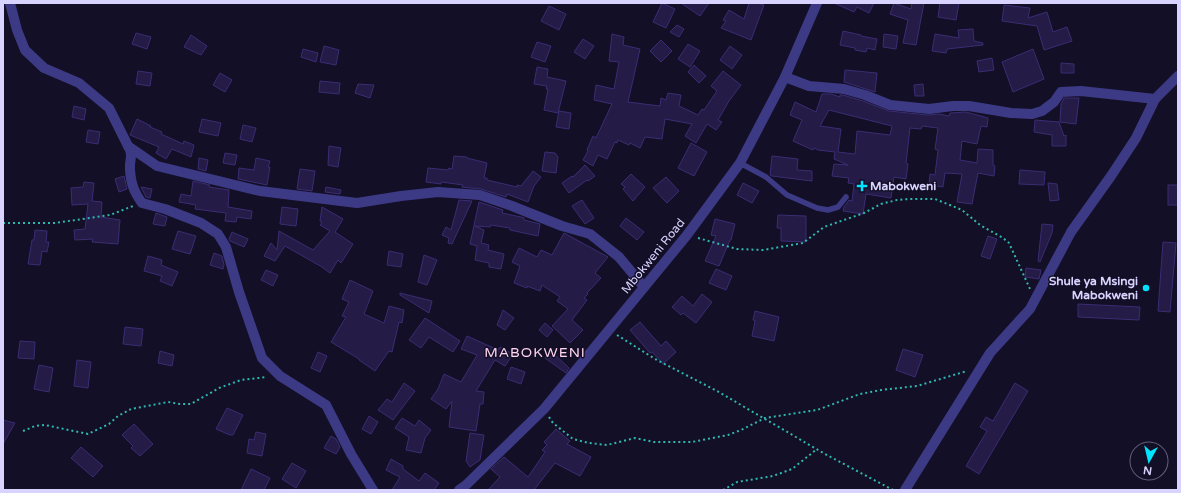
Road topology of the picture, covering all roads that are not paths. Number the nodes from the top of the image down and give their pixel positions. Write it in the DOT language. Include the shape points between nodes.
graph roads {
  1 [pos="10,3"];
  2 [pos="817,3"];
  3 [pos="1178,76"];
  4 [pos="785,77"];
  5 [pos="1156,99"];
  6 [pos="128,146"];
  7 [pos="740,163"];
  8 [pos="846,197"];
  9 [pos="644,287"];
  10 [pos="373,490"];
  11 [pos="459,490"];
  12 [pos="905,490"];
  1 -- 6 [label="street" via="17,30 26,50 44,68 79,83 109,108"];
  2 -- 4 [label="street, Mbokweni Road"];
  3 -- 5 [label="street"];
  4 -- 5 [label="street" via="809,86 844,89 890,105 929,109 969,106 1032,114 1042,111 1054,102 1061,92 1082,91"];
  4 -- 7 [label="street, Mbokweni Road"];
  5 -- 12 [label="street" via="1136,138 1072,232 1030,309 990,353"];
  6 -- 9 [label="street" via="157,166 281,194 357,204 438,192 480,195 590,234 619,257"];
  6 -- 10 [label="street" via="132,152 130,170 134,191 142,203 201,223 218,234 226,247 262,358 280,376 326,406"];
  7 -- 8 [label="lane" via="766,177 787,195 817,208 828,210 838,207"];
  7 -- 9 [label="street, Mbokweni Road" via="687,235"];
  9 -- 11 [label="street, Mbokweni Road" via="544,409"];
}
